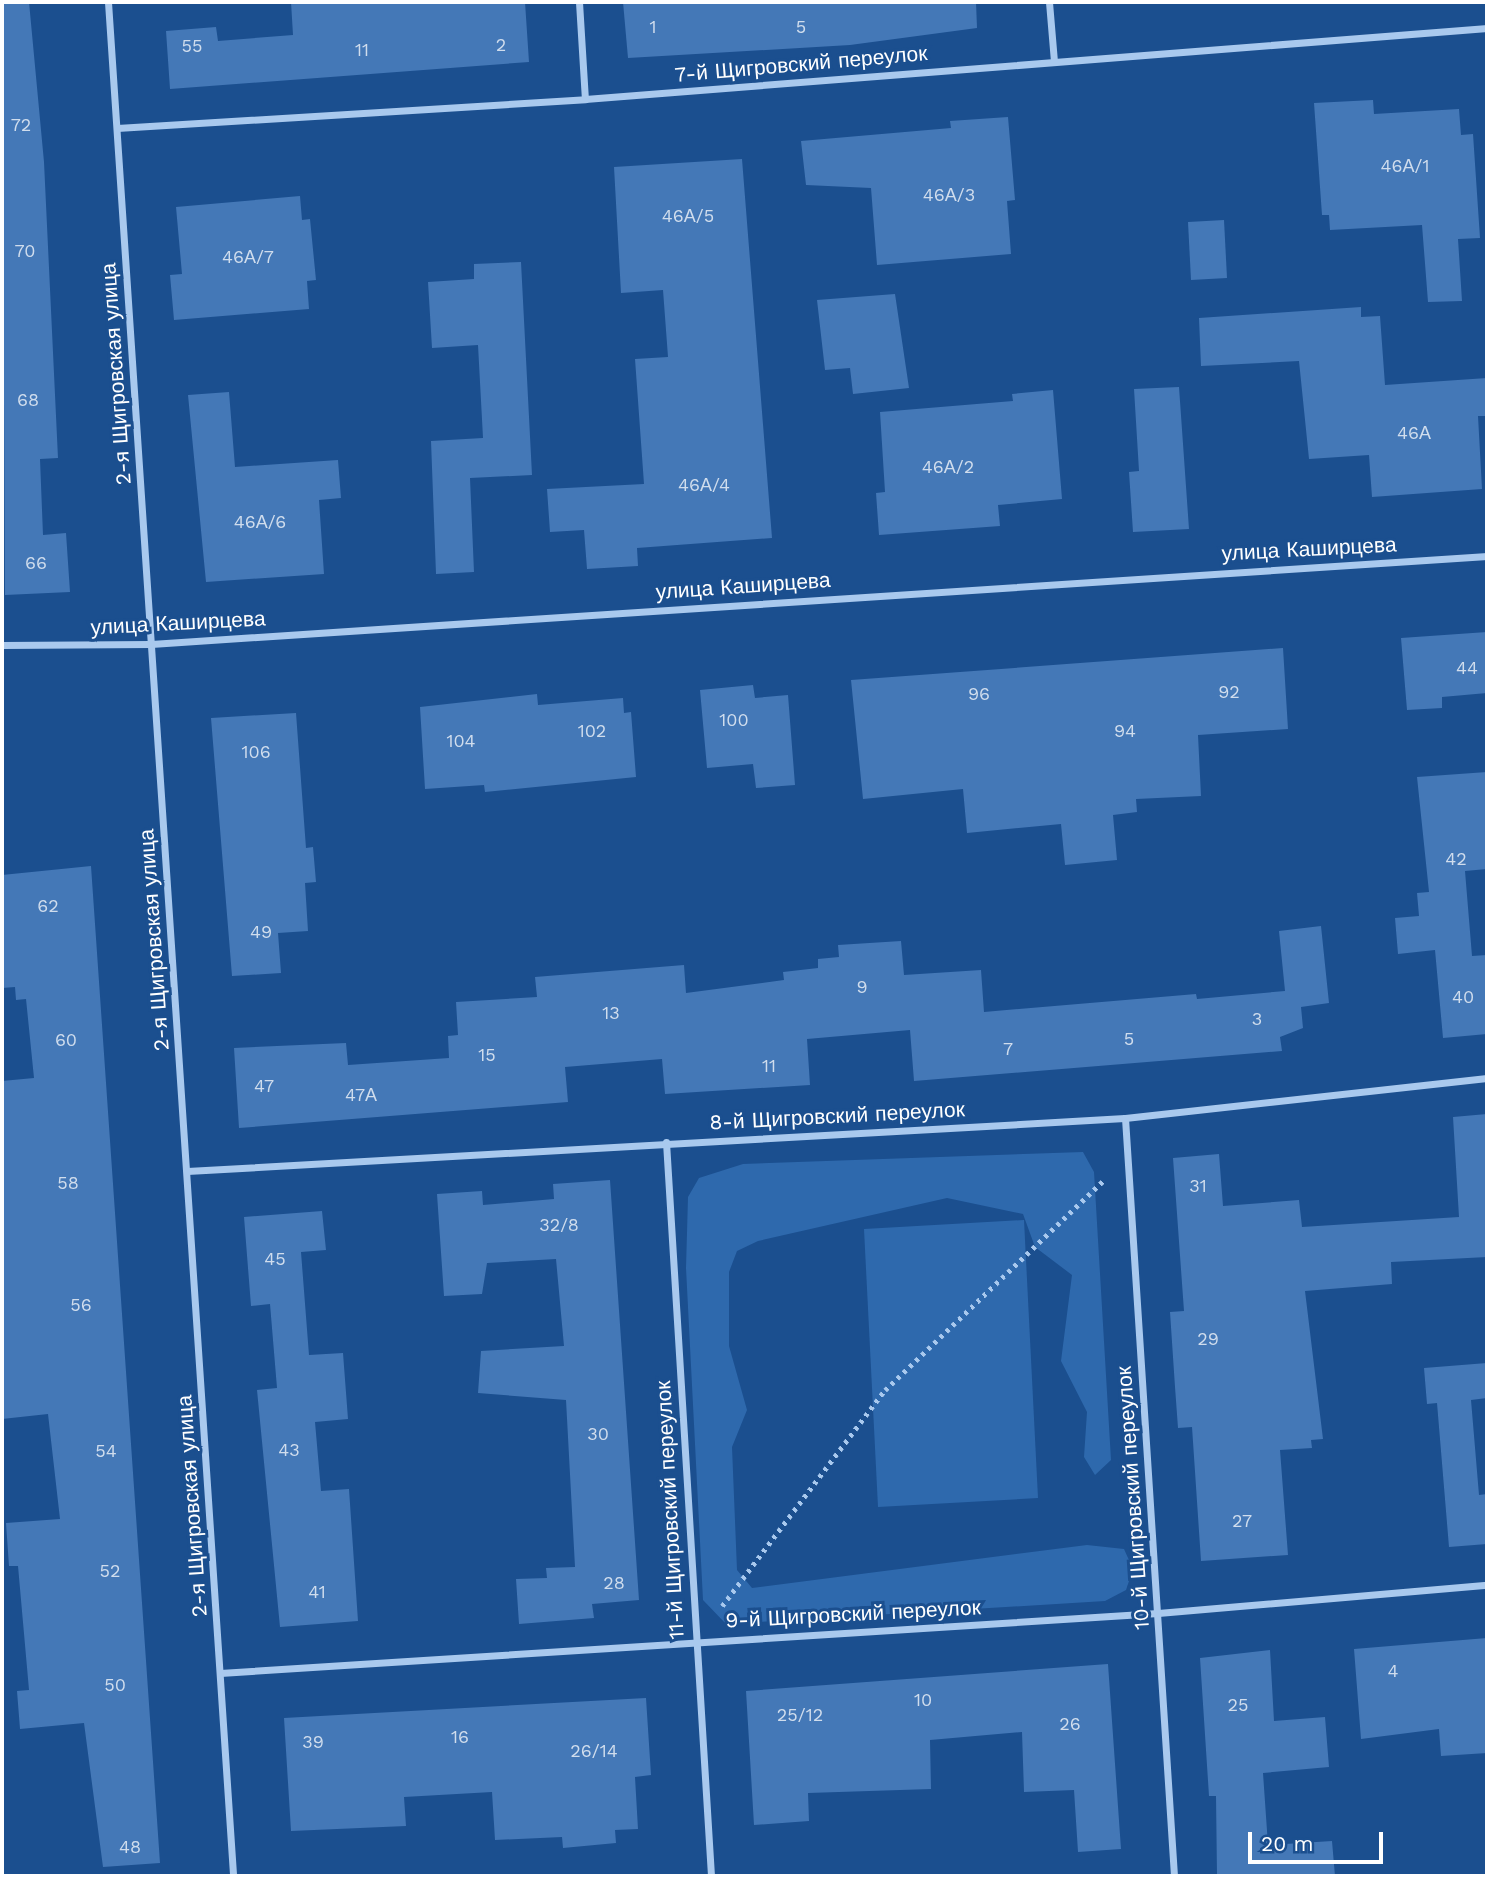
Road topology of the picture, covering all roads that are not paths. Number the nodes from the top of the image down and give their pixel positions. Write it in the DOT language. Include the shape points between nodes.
graph roads {
  1 [pos="108,2"];
  2 [pos="579,2"];
  3 [pos="1049,2"];
  4 [pos="1487,28"];
  5 [pos="1054,61"];
  6 [pos="584,99"];
  7 [pos="117,128"];
  8 [pos="1487,556"];
  9 [pos="151,644"];
  10 [pos="2,645"];
  11 [pos="1487,1078"];
  12 [pos="1125,1118"];
  13 [pos="666,1142"];
  14 [pos="187,1171"];
  15 [pos="1487,1586"];
  16 [pos="1158,1613"];
  17 [pos="696,1641"];
  18 [pos="220,1673"];
  19 [pos="233,1876"];
  20 [pos="711,1876"];
  21 [pos="1174,1876"];
  1 -- 7 [label="street, 2-я Щигровская улица"];
  2 -- 6 [label="street"];
  3 -- 5 [label="street"];
  4 -- 5 [label="street, 7-й Щигровский переулок"];
  5 -- 6 [label="street, 7-й Щигровский переулок"];
  6 -- 7 [label="street, 7-й Щигровский переулок"];
  7 -- 9 [label="street, 2-я Щигровская улица"];
  8 -- 9 [label="street, улица Каширцева"];
  9 -- 10 [label="street, улица Каширцева"];
  9 -- 14 [label="street, 2-я Щигровская улица"];
  11 -- 12 [label="street, 8-й Щигровский переулок"];
  12 -- 13 [label="street, 8-й Щигровский переулок"];
  12 -- 16 [label="street, 10-й Щигровский переулок"];
  13 -- 14 [label="street, 8-й Щигровский переулок"];
  13 -- 17 [label="street, 11-й Щигровский переулок"];
  14 -- 18 [label="street, 2-я Щигровская улица"];
  15 -- 16 [label="street, 9-й Щигровский переулок"];
  16 -- 17 [label="street, 9-й Щигровский переулок"];
  16 -- 21 [label="street, 10-й Щигровский переулок"];
  17 -- 18 [label="street, 9-й Щигровский переулок"];
  17 -- 20 [label="street, 11-й Щигровский переулок"];
  18 -- 19 [label="street, 2-я Щигровская улица"];
}
